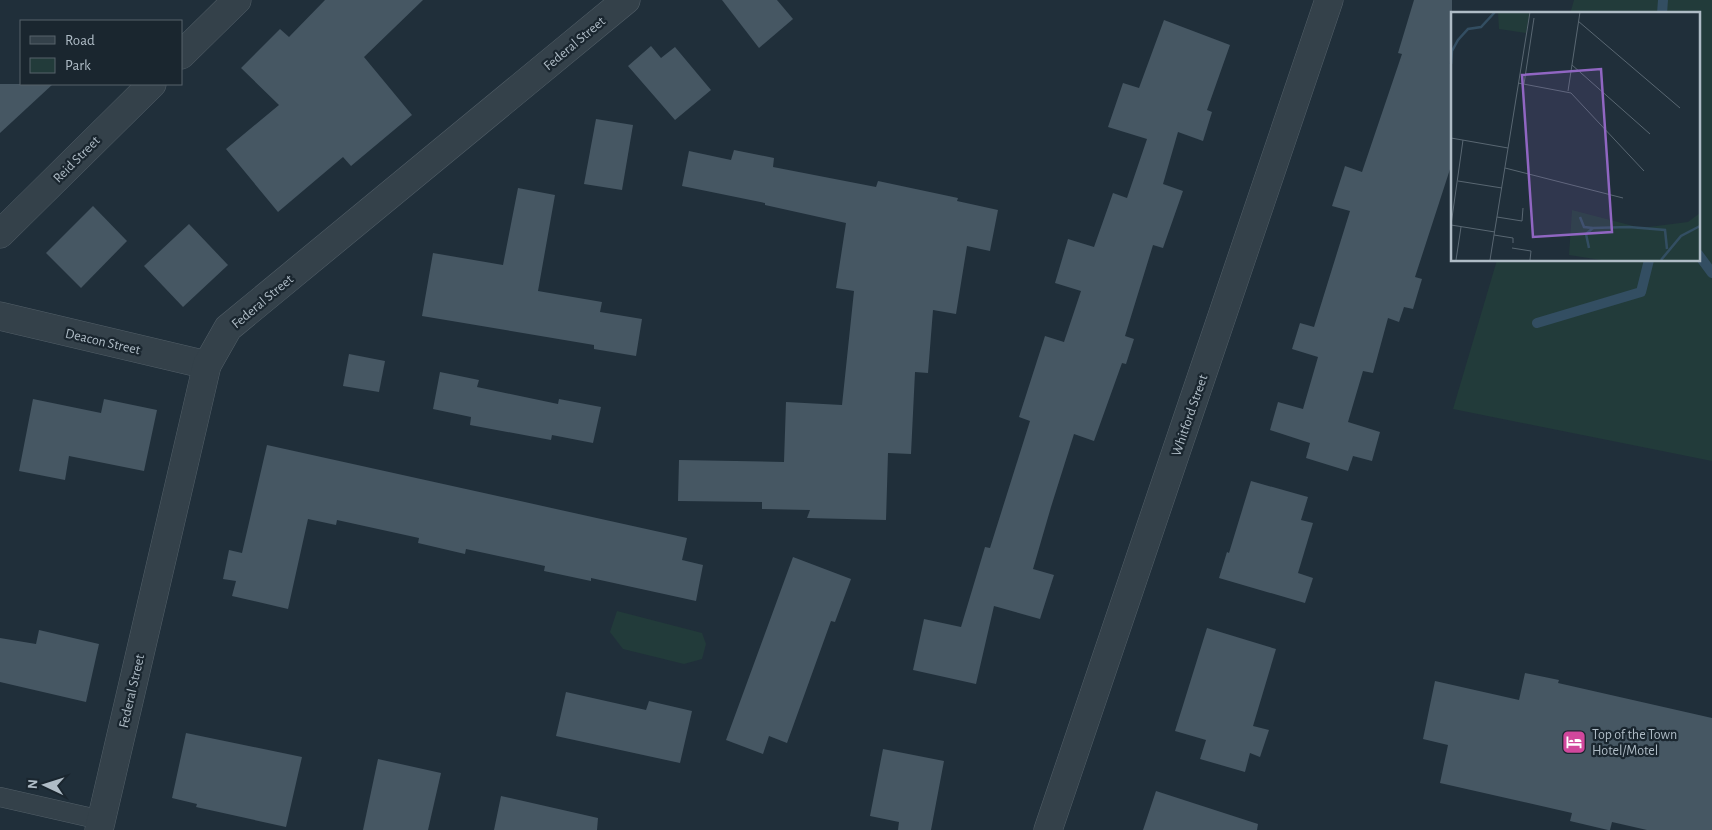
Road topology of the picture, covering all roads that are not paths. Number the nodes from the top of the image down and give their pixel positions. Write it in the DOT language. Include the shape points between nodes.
graph roads {
  1 [pos="237,0"];
  2 [pos="626,0"];
  3 [pos="1329,0"];
  4 [pos="182,54"];
  5 [pos="151,85"];
  6 [pos="0,234"];
  7 [pos="0,316"];
  8 [pos="207,364"];
  9 [pos="0,797"];
  10 [pos="100,825"];
  11 [pos="1048,830"];
  1 -- 4 [label="street"];
  2 -- 8 [label="street, Federal Street" via="228,328"];
  3 -- 11 [label="street, Whitford Street"];
  5 -- 6 [label="street, Reid Street"];
  7 -- 8 [label="street, Deacon Street"];
  8 -- 10 [label="street, Federal Street"];
  9 -- 10 [label="lane"];
}
